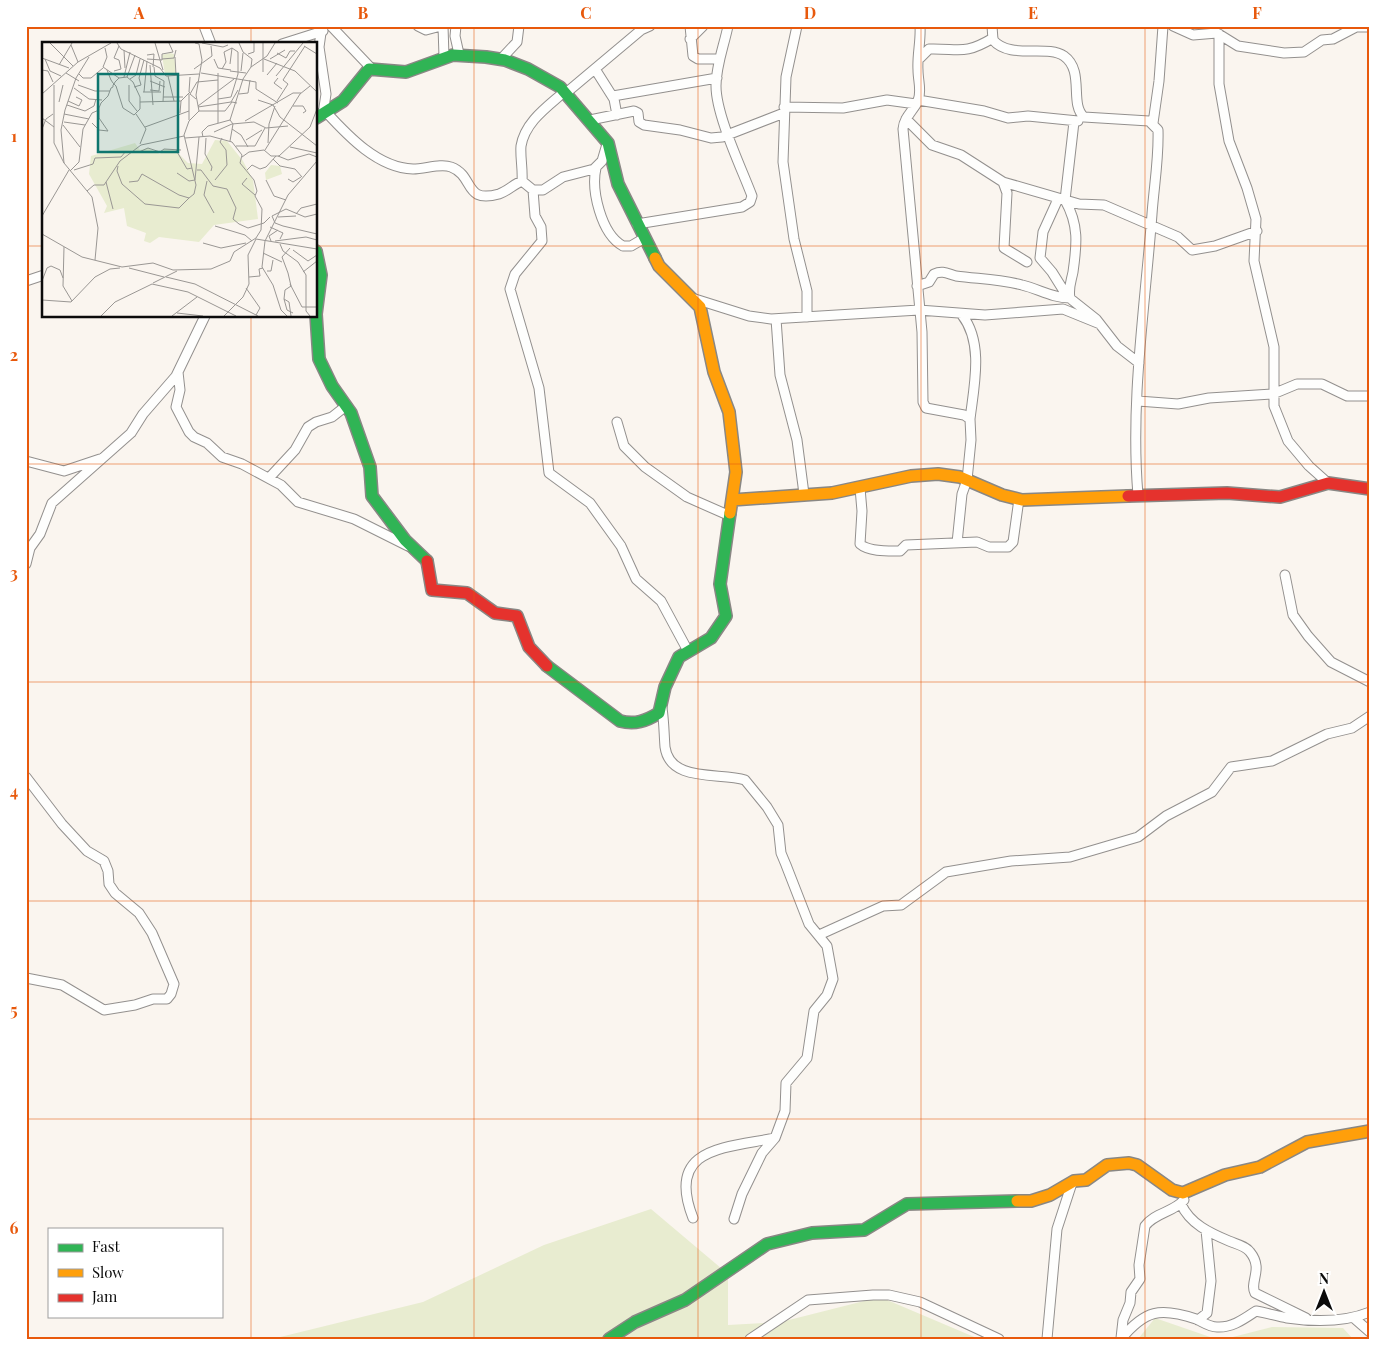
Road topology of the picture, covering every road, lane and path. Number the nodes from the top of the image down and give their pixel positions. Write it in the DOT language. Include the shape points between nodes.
graph roads {
  1 [pos="204,26"];
  2 [pos="330,26"];
  3 [pos="418,26"];
  4 [pos="442,26"];
  5 [pos="456,26"];
  6 [pos="519,26"];
  7 [pos="650,26"];
  8 [pos="690,26"];
  9 [pos="703,26"];
  10 [pos="728,26"];
  11 [pos="920,26"];
  12 [pos="992,26"];
  13 [pos="1163,26"];
  14 [pos="1173,26"];
  15 [pos="796,27"];
  16 [pos="1370,27"];
  17 [pos="321,33"];
  18 [pos="1219,34"];
  19 [pos="993,38"];
  20 [pos="690,39"];
  21 [pos="210,42"];
  22 [pos="289,42"];
  23 [pos="459,54"];
  24 [pos="444,57"];
  25 [pos="719,59"];
  26 [pos="501,60"];
  27 [pos="919,60"];
  28 [pos="371,68"];
  29 [pos="595,69"];
  30 [pos="717,78"];
  31 [pos="565,92"];
  32 [pos="613,96"];
  33 [pos="917,102"];
  34 [pos="784,110"];
  35 [pos="322,114"];
  36 [pos="617,115"];
  37 [pos="906,119"];
  38 [pos="1100,119"];
  39 [pos="590,120"];
  40 [pos="1074,122"];
  41 [pos="1153,123"];
  42 [pos="729,134"];
  43 [pos="608,143"];
  44 [pos="596,168"];
  45 [pos="522,181"];
  46 [pos="1003,182"];
  47 [pos="533,190"];
  48 [pos="1062,199"];
  49 [pos="637,224"];
  50 [pos="1152,225"];
  51 [pos="1257,232"];
  52 [pos="644,238"];
  53 [pos="318,260"];
  54 [pos="1027,262"];
  55 [pos="42,276"];
  56 [pos="26,281"];
  57 [pos="917,286"];
  58 [pos="318,298"];
  59 [pos="1070,298"];
  60 [pos="694,299"];
  61 [pos="920,310"];
  62 [pos="962,315"];
  63 [pos="806,317"];
  64 [pos="204,318"];
  65 [pos="316,318"];
  66 [pos="776,319"];
  67 [pos="1100,324"];
  68 [pos="1139,363"];
  69 [pos="178,372"];
  70 [pos="1273,394"];
  71 [pos="1370,396"];
  72 [pos="1138,401"];
  73 [pos="346,406"];
  74 [pos="970,419"];
  75 [pos="617,422"];
  76 [pos="103,458"];
  77 [pos="26,461"];
  78 [pos="269,478"];
  79 [pos="967,480"];
  80 [pos="1328,482"];
  81 [pos="860,488"];
  82 [pos="1370,489"];
  83 [pos="804,494"];
  84 [pos="1138,495"];
  85 [pos="1019,499"];
  86 [pos="732,500"];
  87 [pos="730,516"];
  88 [pos="957,543"];
  89 [pos="414,548"];
  90 [pos="26,564"];
  91 [pos="1285,575"];
  92 [pos="688,650"];
  93 [pos="1370,682"];
  94 [pos="662,708"];
  95 [pos="1370,716"];
  96 [pos="26,777"];
  97 [pos="819,935"];
  98 [pos="26,978"];
  99 [pos="1370,1131"];
  100 [pos="776,1138"];
  101 [pos="1072,1183"];
  102 [pos="1194,1189"];
  103 [pos="1180,1204"];
  104 [pos="693,1218"];
  105 [pos="734,1220"];
  106 [pos="1206,1230"];
  107 [pos="1370,1312"];
  108 [pos="1354,1318"];
  109 [pos="1198,1320"];
  110 [pos="1311,1320"];
  111 [pos="1370,1332"];
  112 [pos="609,1339"];
  113 [pos="750,1339"];
  114 [pos="1000,1339"];
  115 [pos="1047,1339"];
  116 [pos="1121,1339"];
  1 -- 21 [label="street"];
  2 -- 17 [label="street"];
  2 -- 28 [label="street"];
  3 -- 4 [label="street" via="426,30"];
  4 -- 24 [label="street"];
  5 -- 23 [label="street"];
  6 -- 26 [label="street" via="515,44"];
  7 -- 29 [label="street" via="640,30"];
  8 -- 20 [label="street"];
  9 -- 20 [label="street"];
  10 -- 25 [label="street"];
  11 -- 27 [label="street"];
  12 -- 19 [label="street"];
  13 -- 41 [label="street" via="1160,81"];
  14 -- 18 [label="street" via="1194,35"];
  15 -- 34 [label="street" via="786,73"];
  16 -- 18 [label="street" via="1356,27 1299,53 1238,46"];
  17 -- 22 [label="street"];
  17 -- 35 [label="street" via="319,47 326,94"];
  18 -- 51 [label="street" via="1219,84 1229,141 1247,188"];
  19 -- 27 [label="street" via="957,52 929,49"];
  19 -- 38 [label="street" via="1002,47 1064,56 1075,74 1079,112 1084,117"];
  20 -- 25 [label="street" via="694,58"];
  23 -- 24 [label="street"];
  23 -- 26 [label="street"];
  24 -- 28 [label="street" via="406,72"];
  25 -- 30 [label="street"];
  26 -- 31 [label="street" via="528,69"];
  27 -- 33 [label="street"];
  28 -- 35 [label="street" via="362,74 343,101"];
  29 -- 31 [label="street"];
  29 -- 32 [label="street"];
  30 -- 32 [label="street"];
  30 -- 42 [label="street" via="718,98"];
  31 -- 39 [label="street"];
  31 -- 45 [label="street" via="543,109 528,128 521,146"];
  32 -- 36 [label="street"];
  33 -- 34 [label="street" via="887,100 843,108"];
  33 -- 37 [label="street"];
  33 -- 40 [label="street" via="984,111 1008,118 1028,116"];
  34 -- 42 [label="street"];
  34 -- 63 [label="street" via="784,178 807,291"];
  35 -- 45 [label="street" via="378,159 413,169 450,166 464,177 474,194 499,194"];
  36 -- 39 [label="street"];
  36 -- 42 [label="street" via="634,111 644,124 711,138"];
  37 -- 46 [label="street" via="932,145 961,155"];
  37 -- 57 [label="street" via="903,129"];
  38 -- 40 [label="street"];
  38 -- 41 [label="street"];
  39 -- 43 [label="street"];
  40 -- 48 [label="street"];
  41 -- 50 [label="street" via="1158,130 1158,141"];
  42 -- 49 [label="street" via="752,196 750,202"];
  43 -- 44 [label="street"];
  43 -- 49 [label="street" via="618,184"];
  44 -- 47 [label="street" via="564,177 543,190"];
  44 -- 52 [label="street" via="596,200 607,227 623,246 631,246"];
  45 -- 47 [label="street"];
  46 -- 48 [label="street"];
  46 -- 54 [label="street" via="1007,193 1004,248"];
  47 -- 92 [label="street" via="535,216 541,227 542,241 515,274 510,289 539,388 549,473 590,503 621,546 636,579 661,601"];
  48 -- 50 [label="street" via="1079,204 1104,205"];
  48 -- 59 [label="street" via="1072,211 1076,229"];
  48 -- 59 [label="street" via="1045,228 1040,258"];
  49 -- 52 [label="street"];
  50 -- 51 [label="street" via="1178,237 1190,249 1197,250"];
  50 -- 68 [label="street"];
  51 -- 70 [label="street" via="1254,261 1274,347"];
  52 -- 60 [label="street" via="659,266"];
  53 -- 58 [label="street" via="321,275"];
  55 -- 56 [label="street"];
  57 -- 59 [label="street" via="929,282 934,274 944,272 1016,283 1054,297"];
  57 -- 61 [label="street"];
  59 -- 67 [label="street"];
  60 -- 66 [label="street" via="749,316"];
  60 -- 86 [label="street" via="700,307 714,372 732,427 736,461"];
  61 -- 62 [label="street"];
  61 -- 63 [label="street"];
  61 -- 74 [label="street" via="924,405"];
  62 -- 67 [label="street" via="1063,308"];
  62 -- 74 [label="street" via="975,343"];
  63 -- 66 [label="street"];
  64 -- 69 [label="street"];
  65 -- 73 [label="street" via="319,359"];
  66 -- 83 [label="street" via="780,375 797,440"];
  67 -- 68 [label="street" via="1117,346"];
  68 -- 72 [label="street"];
  69 -- 76 [label="street" via="131,433"];
  69 -- 78 [label="street" via="180,390 176,407 189,432 222,457"];
  70 -- 71 [label="street" via="1291,385 1322,384 1347,396"];
  70 -- 72 [label="street" via="1209,398 1178,404"];
  70 -- 80 [label="street" via="1276,412 1288,441 1308,466"];
  72 -- 84 [label="street"];
  73 -- 78 [label="street" via="332,417 308,427 295,450"];
  73 -- 89 [label="street" via="369,463 372,496"];
  74 -- 79 [label="street"];
  75 -- 87 [label="street" via="624,446 644,467 687,497"];
  76 -- 77 [label="street" via="64,471"];
  76 -- 90 [label="street" via="52,503 40,534 30,548"];
  78 -- 89 [label="street" via="298,502 354,519"];
  79 -- 81 [label="street" via="950,475 919,476"];
  79 -- 85 [label="street" via="997,494"];
  79 -- 88 [label="street" via="962,494"];
  80 -- 82 [label="street"];
  80 -- 84 [label="street" via="1280,497 1227,493"];
  81 -- 83 [label="street"];
  81 -- 88 [label="street" via="862,530 859,540 862,546 899,551 906,545"];
  83 -- 86 [label="street"];
  84 -- 85 [label="street"];
  85 -- 88 [label="street" via="1011,546 994,548 977,542"];
  86 -- 87 [label="street"];
  87 -- 92 [label="street" via="720,584 726,616 711,638"];
  89 -- 94 [label="street" via="428,563 432,590 467,592 495,613 518,616 529,647 540,661 620,720 631,724 648,720"];
  91 -- 93 [label="street" via="1293,615 1318,649 1331,662"];
  92 -- 94 [label="street" via="674,666 665,687"];
  94 -- 97 [label="street" via="665,748 676,767 686,772 743,779 768,807 778,825 781,853 809,924"];
  95 -- 97 [label="street" via="1352,728 1327,734 1272,760 1231,767 1212,792 1166,816 1138,837 1070,857 1011,860 946,872 901,906 878,907"];
  96 -- 98 [label="street" via="62,824 87,851 106,865 109,884 140,913 174,984 169,998 104,1010 62,985"];
  97 -- 100 [label="street" via="827,946 832,987 814,1010 807,1058 786,1083 785,1111"];
  99 -- 102 [label="street" via="1307,1142 1260,1167 1225,1174"];
  100 -- 104 [label="street" via="710,1151 697,1158 685,1189"];
  100 -- 105 [label="street" via="762,1153"];
  101 -- 102 [label="street" via="1086,1180 1107,1165 1129,1163 1178,1193"];
  101 -- 112 [label="street" via="1050,1195 1024,1202 990,1200 907,1204 864,1230 812,1233 768,1244 685,1300 635,1322"];
  101 -- 115 [label="street" via="1057,1229"];
  102 -- 103 [label="street"];
  103 -- 106 [label="street" via="1190,1219"];
  103 -- 116 [label="street" via="1145,1226 1140,1279 1131,1292"];
  106 -- 109 [label="street" via="1211,1281 1207,1313"];
  106 -- 110 [label="street" via="1250,1252 1257,1267 1255,1293"];
  107 -- 108 [label="street"];
  108 -- 110 [label="street"];
  108 -- 111 [label="street"];
  109 -- 110 [label="street" via="1210,1326 1224,1327 1243,1321 1258,1311"];
  109 -- 116 [label="street" via="1173,1312 1148,1314"];
  113 -- 114 [label="street" via="808,1300 889,1295 920,1302"];
}
